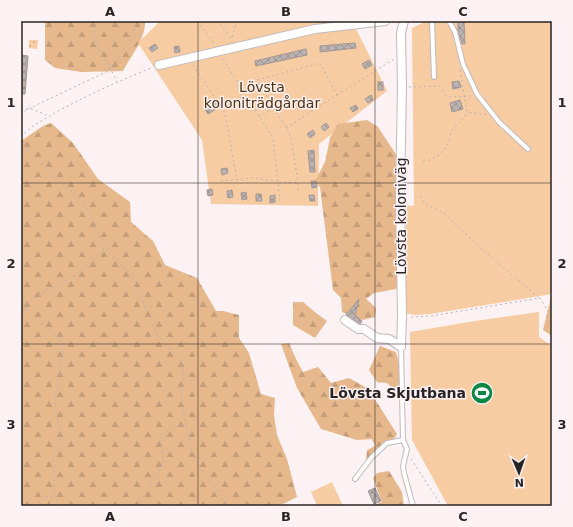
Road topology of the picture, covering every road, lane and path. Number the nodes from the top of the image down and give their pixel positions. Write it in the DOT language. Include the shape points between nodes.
graph roads {
  1 [pos="93,21"];
  2 [pos="137,21"];
  3 [pos="197,21"];
  4 [pos="217,21"];
  5 [pos="238,21"];
  6 [pos="385,21"];
  7 [pos="404,21"];
  8 [pos="432,21"];
  9 [pos="449,21"];
  10 [pos="231,38"];
  11 [pos="236,47"];
  12 [pos="218,51"];
  13 [pos="404,52"];
  14 [pos="189,59"];
  15 [pos="463,64"];
  16 [pos="159,65"];
  17 [pos="110,68"];
  18 [pos="434,77"];
  19 [pos="117,82"];
  20 [pos="402,88"];
  21 [pos="477,94"];
  22 [pos="337,95"];
  23 [pos="464,97"];
  24 [pos="274,108"];
  25 [pos="21,109"];
  26 [pos="29,109"];
  27 [pos="467,112"];
  28 [pos="21,115"];
  29 [pos="49,116"];
  30 [pos="493,116"];
  31 [pos="259,117"];
  32 [pos="286,128"];
  33 [pos="21,137"];
  34 [pos="21,141"];
  35 [pos="528,149"];
  36 [pos="423,161"];
  37 [pos="237,180"];
  38 [pos="221,181"];
  39 [pos="278,182"];
  40 [pos="298,183"];
  41 [pos="298,193"];
  42 [pos="421,196"];
  43 [pos="280,201"];
  44 [pos="104,245"];
  45 [pos="102,252"];
  46 [pos="108,253"];
  47 [pos="540,298"];
  48 [pos="21,301"];
  49 [pos="25,308"];
  50 [pos="21,313"];
  51 [pos="402,317"];
  52 [pos="552,318"];
  53 [pos="345,320"];
  54 [pos="401,347"];
  55 [pos="186,424"];
  56 [pos="403,440"];
  57 [pos="407,449"];
  58 [pos="355,478"];
  59 [pos="56,498"];
  60 [pos="34,506"];
  61 [pos="59,506"];
  62 [pos="139,506"];
  63 [pos="228,506"];
  64 [pos="413,506"];
  65 [pos="442,506"];
  1 -- 17 [label="path" via="95,40"];
  2 -- 17 [label="path" via="128,44"];
  3 -- 12 [label="path"];
  4 -- 10 [label="path"];
  5 -- 10 [label="path"];
  6 -- 11 [label="street" via="315,29"];
  7 -- 13 [label="street, Lövsta koloniväg"];
  8 -- 18 [label="lane"];
  9 -- 15 [label="lane" via="455,32"];
  10 -- 11 [label="path"];
  11 -- 12 [label="street"];
  12 -- 14 [label="street"];
  12 -- 31 [label="path"];
  13 -- 20 [label="street, Lövsta koloniväg"];
  13 -- 22 [label="path"];
  14 -- 16 [label="street"];
  14 -- 37 [label="path" via="225,113"];
  15 -- 21 [label="lane"];
  15 -- 23 [label="path" via="460,72"];
  16 -- 19 [label="path"];
  17 -- 19 [label="path"];
  17 -- 26 [label="path" via="108,72"];
  19 -- 29 [label="path"];
  20 -- 23 [label="path" via="439,86 446,95"];
  20 -- 51 [label="street, Lövsta koloniväg"];
  21 -- 23 [label="path"];
  21 -- 30 [label="lane"];
  22 -- 24 [label="path" via="320,63 257,80"];
  22 -- 32 [label="path"];
  23 -- 27 [label="path"];
  24 -- 31 [label="path"];
  24 -- 32 [label="path"];
  25 -- 26 [label="path"];
  26 -- 28 [label="path"];
  26 -- 29 [label="path"];
  27 -- 30 [label="path"];
  27 -- 36 [label="path" via="463,121 453,130 447,146 440,154"];
  29 -- 33 [label="path" via="27,129"];
  30 -- 35 [label="lane"];
  31 -- 39 [label="path" via="273,138"];
  32 -- 40 [label="path" via="293,150"];
  34 -- 44 [label="path" via="52,177 83,201"];
  37 -- 38 [label="path"];
  37 -- 39 [label="path" via="253,178"];
  39 -- 40 [label="path"];
  39 -- 43 [label="path"];
  40 -- 41 [label="path"];
  42 -- 47 [label="path" via="424,203 445,214"];
  44 -- 45 [label="path"];
  44 -- 46 [label="path"];
  45 -- 46 [label="path"];
  45 -- 49 [label="path" via="84,269 34,298"];
  46 -- 55 [label="path" via="131,274 158,336 180,360 184,378 181,396"];
  47 -- 51 [label="path" via="431,316"];
  47 -- 52 [label="path"];
  48 -- 49 [label="path"];
  49 -- 50 [label="path"];
  49 -- 59 [label="path" via="60,339 63,350 55,402 62,447 54,456"];
  51 -- 54 [label="street, Lövsta koloniväg"];
  53 -- 54 [label="street" via="358,329 364,329 377,338 389,339"];
  54 -- 56 [label="lane"];
  55 -- 62 [label="path" via="170,428 161,437 164,462"];
  55 -- 63 [label="path" via="190,446 199,466"];
  56 -- 57 [label="lane"];
  56 -- 58 [label="lane" via="387,443"];
  57 -- 64 [label="lane" via="404,466"];
  57 -- 65 [label="path" via="410,458"];
  59 -- 60 [label="path" via="48,496"];
  59 -- 61 [label="path"];
}
